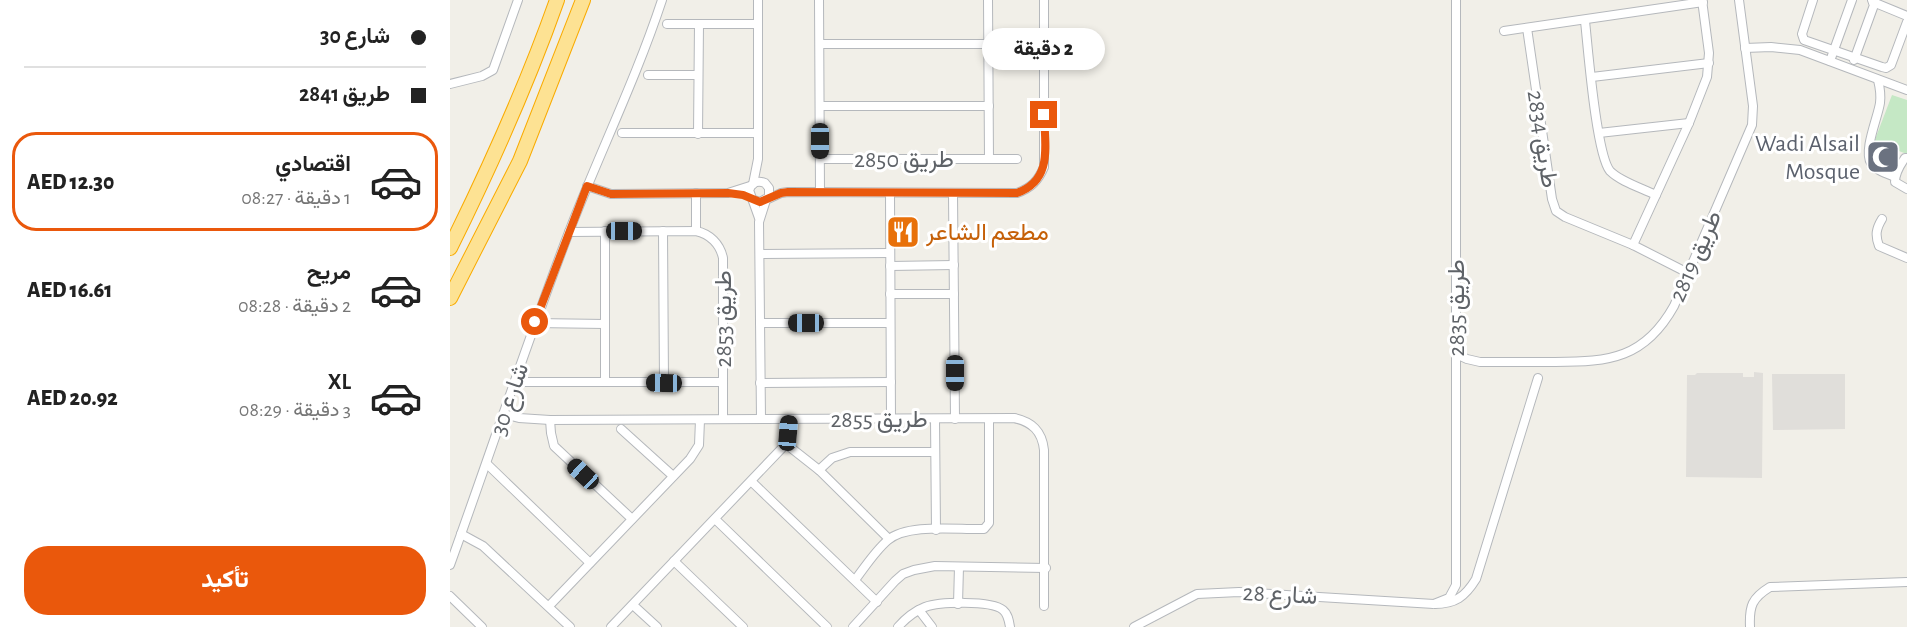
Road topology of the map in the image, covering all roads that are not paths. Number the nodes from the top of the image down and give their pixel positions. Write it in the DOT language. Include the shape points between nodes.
graph roads {
  1 [pos="518,0"];
  2 [pos="556,0"];
  3 [pos="583,0"];
  4 [pos="662,0"];
  5 [pos="758,0"];
  6 [pos="819,0"];
  7 [pos="988,0"];
  8 [pos="1044,0"];
  9 [pos="1456,0"];
  10 [pos="1739,0"];
  11 [pos="1813,0"];
  12 [pos="1852,0"];
  13 [pos="1702,1"];
  14 [pos="1873,1"];
  15 [pos="1907,16"];
  16 [pos="1585,21"];
  17 [pos="1907,22"];
  18 [pos="667,24"];
  19 [pos="699,24"];
  20 [pos="758,24"];
  21 [pos="1527,28"];
  22 [pos="1504,31"];
  23 [pos="988,44"];
  24 [pos="820,45"];
  25 [pos="1745,48"];
  26 [pos="1834,50"];
  27 [pos="1855,57"];
  28 [pos="1830,62"];
  29 [pos="1709,63"];
  30 [pos="1851,69"];
  31 [pos="648,75"];
  32 [pos="698,75"];
  33 [pos="1592,77"];
  34 [pos="1878,80"];
  35 [pos="450,84"];
  36 [pos="1907,90"];
  37 [pos="820,106"];
  38 [pos="989,106"];
  39 [pos="1689,123"];
  40 [pos="622,133"];
  41 [pos="758,133"];
  42 [pos="698,134"];
  43 [pos="1599,134"];
  44 [pos="1907,158"];
  45 [pos="758,159"];
  46 [pos="820,159"];
  47 [pos="989,159"];
  48 [pos="1017,159"];
  49 [pos="1895,177"];
  50 [pos="767,184"];
  51 [pos="751,185"];
  52 [pos="587,186"];
  53 [pos="1907,189"];
  54 [pos="788,192"];
  55 [pos="820,192"];
  56 [pos="696,193"];
  57 [pos="728,193"];
  58 [pos="890,193"];
  59 [pos="953,193"];
  60 [pos="1656,195"];
  61 [pos="752,199"];
  62 [pos="766,200"];
  63 [pos="1882,219"];
  64 [pos="759,222"];
  65 [pos="605,231"];
  66 [pos="663,231"];
  67 [pos="696,231"];
  68 [pos="569,232"];
  69 [pos="1633,245"];
  70 [pos="450,248"];
  71 [pos="890,253"];
  72 [pos="760,254"];
  73 [pos="1907,258"];
  74 [pos="890,266"];
  75 [pos="954,266"];
  76 [pos="1688,273"];
  77 [pos="457,284"];
  78 [pos="890,294"];
  79 [pos="954,294"];
  80 [pos="450,298"];
  81 [pos="450,310"];
  82 [pos="535,322"];
  83 [pos="760,323"];
  84 [pos="890,323"];
  85 [pos="605,324"];
  86 [pos="1455,354"];
  87 [pos="1480,362"];
  88 [pos="1456,372"];
  89 [pos="1538,378"];
  90 [pos="515,382"];
  91 [pos="605,382"];
  92 [pos="723,382"];
  93 [pos="891,382"];
  94 [pos="664,383"];
  95 [pos="760,383"];
  96 [pos="504,414"];
  97 [pos="989,418"];
  98 [pos="723,419"];
  99 [pos="761,419"];
  100 [pos="789,419"];
  101 [pos="935,419"];
  102 [pos="955,419"];
  103 [pos="550,420"];
  104 [pos="700,420"];
  105 [pos="891,420"];
  106 [pos="621,429"];
  107 [pos="786,444"];
  108 [pos="935,452"];
  109 [pos="487,464"];
  110 [pos="819,470"];
  111 [pos="673,476"];
  112 [pos="752,482"];
  113 [pos="632,519"];
  114 [pos="715,519"];
  115 [pos="936,530"];
  116 [pos="461,534"];
  117 [pos="889,539"];
  118 [pos="674,561"];
  119 [pos="590,563"];
  120 [pos="450,566"];
  121 [pos="959,567"];
  122 [pos="1046,568"];
  123 [pos="855,580"];
  124 [pos="1907,582"];
  125 [pos="450,596"];
  126 [pos="878,602"];
  127 [pos="958,603"];
  128 [pos="1434,603"];
  129 [pos="633,605"];
  130 [pos="549,606"];
  131 [pos="1044,606"];
  132 [pos="919,610"];
  133 [pos="567,626"];
  134 [pos="482,627"];
  135 [pos="611,627"];
  136 [pos="657,627"];
  137 [pos="743,627"];
  138 [pos="827,627"];
  139 [pos="853,627"];
  140 [pos="898,627"];
  141 [pos="932,627"];
  142 [pos="1010,627"];
  143 [pos="1134,627"];
  144 [pos="1750,627"];
  1 -- 35 [label="street" via="493,70"];
  2 -- 70 [label="highway" via="540,48"];
  3 -- 77 [label="highway" via="520,161"];
  4 -- 52 [label="street, شارع 30" via="635,76"];
  5 -- 20 [label="street"];
  6 -- 24 [label="street"];
  7 -- 23 [label="street, طريق 2850"];
  8 -- 59 [label="street" via="1044,167 1034,184 1017,193"];
  9 -- 86 [label="street, طريق 2835"];
  10 -- 25 [label="street, طريق 2819"];
  11 -- 26 [label="street" via="1802,37"];
  12 -- 26 [label="street"];
  13 -- 16 [label="street"];
  13 -- 29 [label="street"];
  14 -- 15 [label="street"];
  14 -- 27 [label="street"];
  16 -- 21 [label="street"];
  16 -- 33 [label="street"];
  17 -- 27 [label="street" via="1891,65 1881,67"];
  18 -- 19 [label="street"];
  19 -- 20 [label="street"];
  19 -- 32 [label="street"];
  20 -- 41 [label="street"];
  21 -- 22 [label="street"];
  21 -- 69 [label="street, طريق 2834" via="1553,205 1565,217"];
  23 -- 24 [label="street"];
  23 -- 38 [label="street, طريق 2850"];
  24 -- 37 [label="street"];
  25 -- 28 [label="street" via="1800,50"];
  25 -- 76 [label="street, طريق 2819" via="1752,125"];
  26 -- 27 [label="street"];
  26 -- 28 [label="street"];
  27 -- 30 [label="street"];
  28 -- 30 [label="street"];
  29 -- 33 [label="street"];
  29 -- 39 [label="street"];
  30 -- 34 [label="street"];
  31 -- 32 [label="street"];
  32 -- 42 [label="street"];
  33 -- 43 [label="street"];
  34 -- 36 [label="street"];
  34 -- 49 [label="street" via="1880,105 1869,158 1875,167"];
  37 -- 38 [label="street"];
  37 -- 46 [label="street"];
  38 -- 47 [label="street, طريق 2850"];
  39 -- 43 [label="street"];
  39 -- 60 [label="street"];
  40 -- 42 [label="street"];
  41 -- 42 [label="street"];
  41 -- 45 [label="street"];
  43 -- 60 [label="street" via="1609,170"];
  44 -- 49 [label="street"];
  45 -- 50 [label="street"];
  45 -- 51 [label="street"];
  46 -- 47 [label="street, طريق 2850"];
  46 -- 55 [label="street"];
  47 -- 48 [label="street, طريق 2850"];
  49 -- 53 [label="street" via="1895,182"];
  50 -- 51 [label="street" via="761,181"];
  50 -- 54 [label="street"];
  50 -- 62 [label="street" via="770,194"];
  51 -- 57 [label="street"];
  51 -- 61 [label="street"];
  52 -- 56 [label="street" via="611,194"];
  52 -- 68 [label="street, شارع 30"];
  54 -- 55 [label="street"];
  54 -- 62 [label="street"];
  55 -- 58 [label="street"];
  56 -- 57 [label="street"];
  56 -- 67 [label="street"];
  57 -- 61 [label="street"];
  58 -- 59 [label="street"];
  58 -- 71 [label="street"];
  59 -- 75 [label="street"];
  60 -- 69 [label="street"];
  61 -- 62 [label="street"];
  61 -- 64 [label="street"];
  62 -- 64 [label="street"];
  63 -- 73 [label="street" via="1875,236 1879,246"];
  64 -- 72 [label="street"];
  65 -- 66 [label="street"];
  65 -- 68 [label="street"];
  65 -- 85 [label="street"];
  66 -- 67 [label="street"];
  66 -- 94 [label="street"];
  67 -- 92 [label="street, طريق 2853" via="703,232 722,250"];
  68 -- 82 [label="street, شارع 30"];
  69 -- 76 [label="street, طريق 2834"];
  71 -- 72 [label="street"];
  71 -- 74 [label="street"];
  72 -- 83 [label="street"];
  74 -- 75 [label="street"];
  74 -- 78 [label="street"];
  75 -- 79 [label="street"];
  76 -- 87 [label="street, طريق 2819" via="1658,330 1633,350 1601,361"];
  77 -- 80 [label="highway"];
  77 -- 81 [label="highway"];
  78 -- 79 [label="street"];
  78 -- 84 [label="street"];
  79 -- 102 [label="street"];
  82 -- 85 [label="street"];
  82 -- 90 [label="street, شارع 30"];
  83 -- 84 [label="street"];
  83 -- 95 [label="street"];
  84 -- 93 [label="street"];
  85 -- 91 [label="street"];
  86 -- 87 [label="street, طريق 2819"];
  86 -- 88 [label="street, طريق 2835"];
  87 -- 88 [label="street, طريق 2819"];
  88 -- 128 [label="street, طريق 2835" via="1456,585 1449,598"];
  89 -- 128 [label="street, شارع 28" via="1476,579 1455,601"];
  90 -- 91 [label="street, طريق 2853"];
  90 -- 96 [label="street, شارع 30"];
  91 -- 94 [label="street, طريق 2853"];
  92 -- 94 [label="street, طريق 2853"];
  92 -- 98 [label="street, طريق 2853"];
  93 -- 95 [label="street"];
  93 -- 105 [label="street"];
  95 -- 99 [label="street"];
  96 -- 103 [label="street, طريق 2855"];
  96 -- 109 [label="street, شارع 30"];
  97 -- 102 [label="street, طريق 2855"];
  97 -- 115 [label="street" via="988,527"];
  97 -- 122 [label="street, طريق 2855" via="1025,421 1043,439"];
  98 -- 99 [label="street, طريق 2855"];
  98 -- 104 [label="street, طريق 2855"];
  99 -- 100 [label="street, طريق 2855"];
  100 -- 105 [label="street, طريق 2855"];
  100 -- 107 [label="street"];
  101 -- 102 [label="street, طريق 2855"];
  101 -- 105 [label="street, طريق 2855"];
  101 -- 108 [label="street"];
  103 -- 104 [label="street, طريق 2855"];
  103 -- 113 [label="street" via="554,446"];
  104 -- 111 [label="street" via="699,445"];
  106 -- 111 [label="street"];
  107 -- 110 [label="street"];
  107 -- 112 [label="street"];
  108 -- 110 [label="street" via="850,452 832,458"];
  108 -- 115 [label="street"];
  109 -- 116 [label="street, شارع 30"];
  109 -- 119 [label="street"];
  110 -- 117 [label="street"];
  111 -- 113 [label="street"];
  112 -- 114 [label="street"];
  112 -- 123 [label="street"];
  113 -- 119 [label="street"];
  114 -- 118 [label="street"];
  114 -- 138 [label="street"];
  115 -- 117 [label="street" via="913,530"];
  116 -- 120 [label="street, شارع 30"];
  116 -- 130 [label="street" via="483,546"];
  117 -- 123 [label="street"];
  118 -- 129 [label="street"];
  118 -- 137 [label="street"];
  119 -- 130 [label="street"];
  121 -- 122 [label="street"];
  121 -- 126 [label="street" via="923,567 903,574"];
  121 -- 127 [label="street"];
  122 -- 131 [label="street, طريق 2855"];
  123 -- 126 [label="street"];
  124 -- 144 [label="street" via="1770,587 1757,595 1749,612"];
  125 -- 134 [label="street"];
  126 -- 139 [label="street"];
  127 -- 132 [label="street"];
  127 -- 142 [label="street" via="1003,609"];
  128 -- 143 [label="street, شارع 28" via="1207,592 1186,598"];
  129 -- 135 [label="street"];
  129 -- 136 [label="street"];
  130 -- 133 [label="street"];
  132 -- 140 [label="street"];
  132 -- 141 [label="street"];
}
